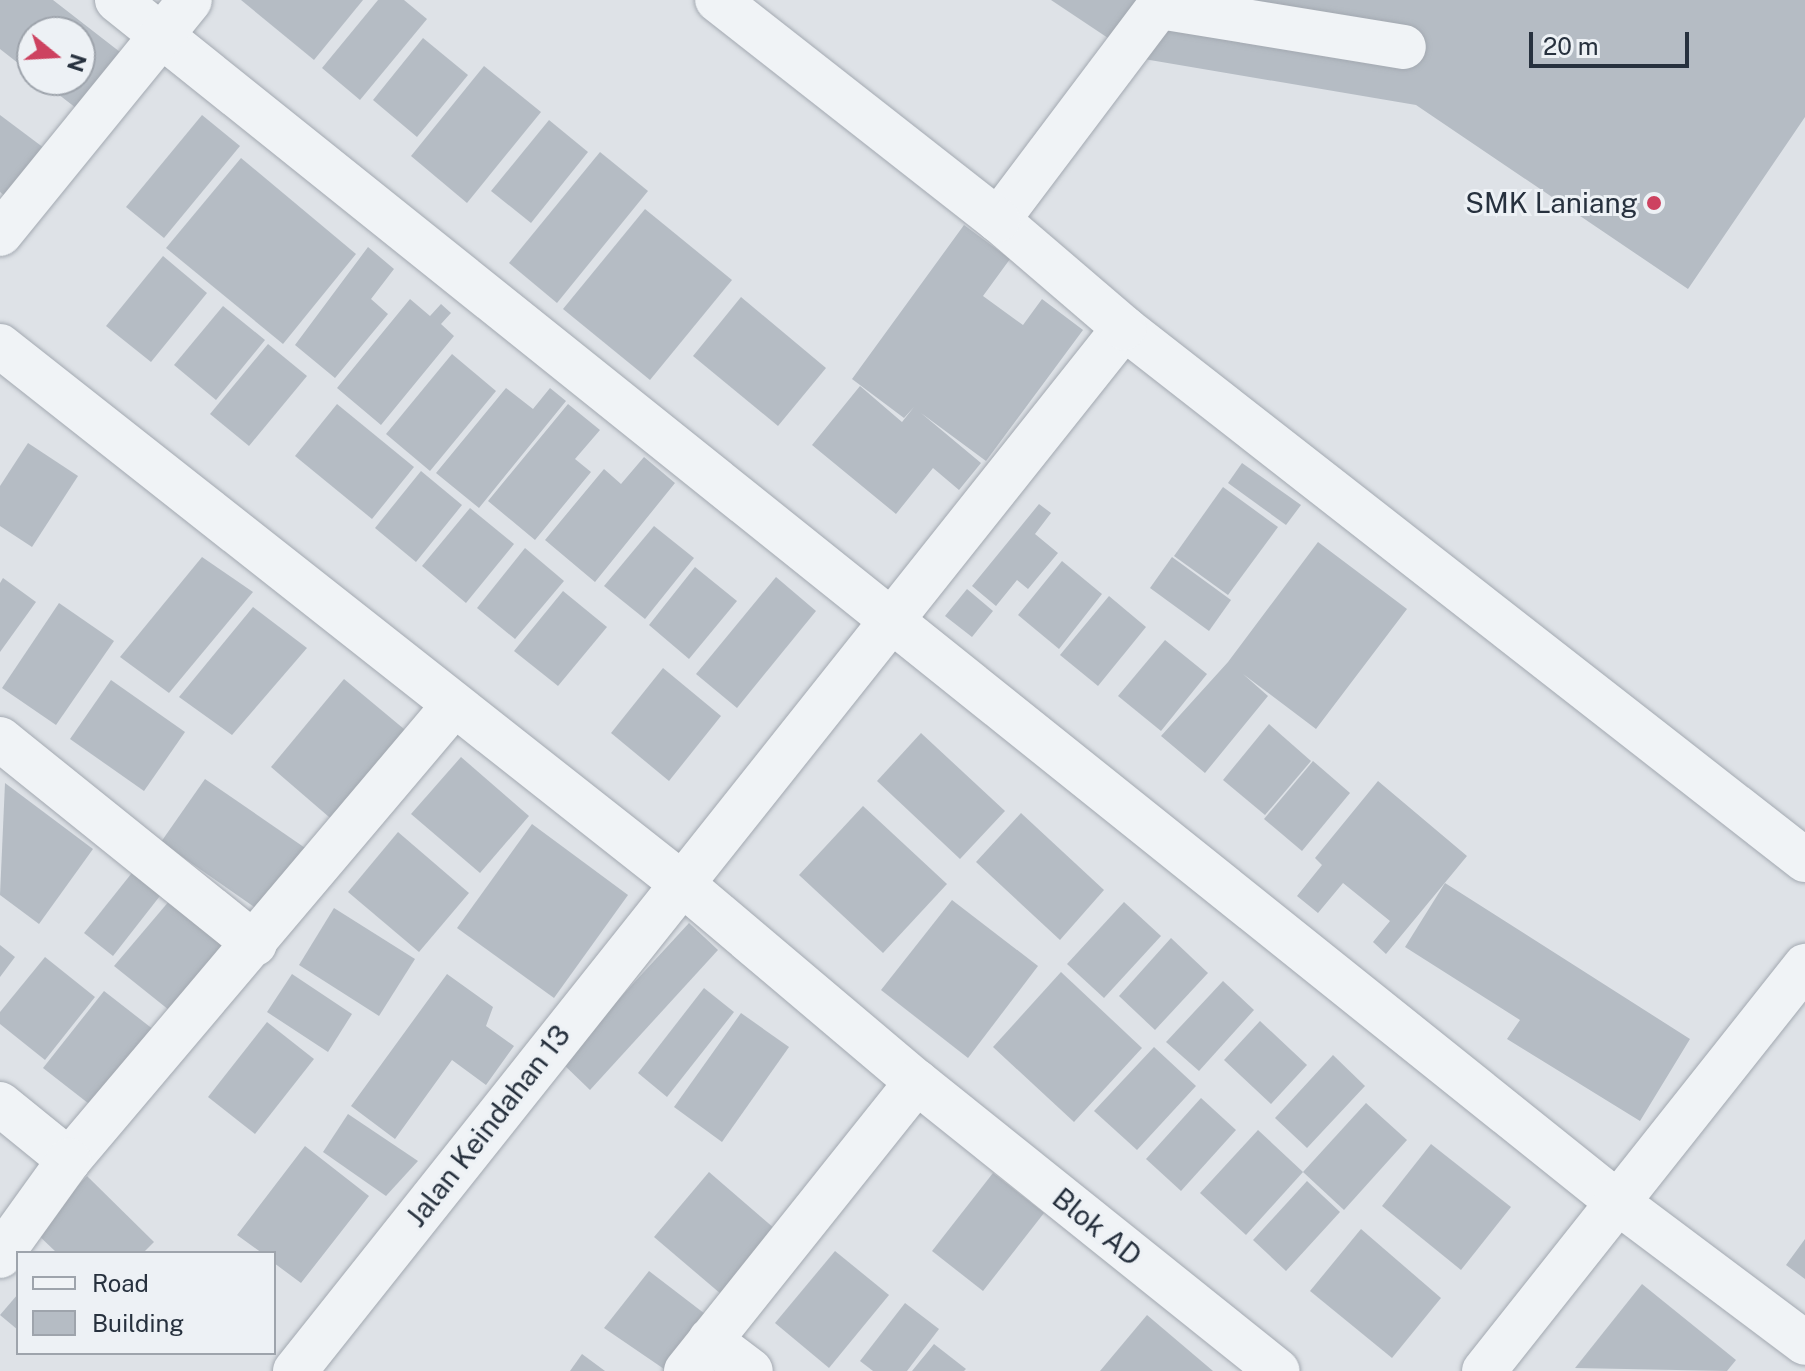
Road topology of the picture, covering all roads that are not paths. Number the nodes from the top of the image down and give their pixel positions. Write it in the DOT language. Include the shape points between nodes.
graph roads {
  1 [pos="117,0"];
  2 [pos="190,0"];
  3 [pos="717,0"];
  4 [pos="1162,3"];
  5 [pos="162,36"];
  6 [pos="1404,47"];
  7 [pos="998,220"];
  8 [pos="0,234"];
  9 [pos="1124,328"];
  10 [pos="0,346"];
  11 [pos="889,621"];
  12 [pos="454,705"];
  13 [pos="0,739"];
  14 [pos="1805,860"];
  15 [pos="680,882"];
  16 [pos="255,944"];
  17 [pos="1805,966"];
  18 [pos="917,1082"];
  19 [pos="0,1104"];
  20 [pos="69,1160"];
  21 [pos="1616,1201"];
  22 [pos="0,1256"];
  23 [pos="1805,1343"];
  24 [pos="698,1356"];
  25 [pos="295,1371"];
  26 [pos="751,1371"];
  27 [pos="1278,1371"];
  28 [pos="1484,1371"];
  1 -- 5 [label="street"];
  2 -- 5 [label="street"];
  3 -- 7 [label="street"];
  4 -- 6 [label="street"];
  4 -- 7 [label="street"];
  5 -- 8 [label="street"];
  5 -- 11 [label="street"];
  7 -- 9 [label="street"];
  9 -- 11 [label="street, Jalan Keindahan 13"];
  9 -- 14 [label="street"];
  10 -- 12 [label="street, Blok AD"];
  11 -- 15 [label="street, Jalan Keindahan 13"];
  11 -- 21 [label="street"];
  12 -- 15 [label="street, Blok AD"];
  12 -- 16 [label="street"];
  13 -- 16 [label="street"];
  15 -- 18 [label="street, Blok AD"];
  15 -- 25 [label="street, Jalan Keindahan 13"];
  16 -- 20 [label="street"];
  17 -- 21 [label="street"];
  18 -- 24 [label="street"];
  18 -- 27 [label="street, Blok AD"];
  19 -- 20 [label="street"];
  20 -- 22 [label="street"];
  21 -- 23 [label="street"];
  21 -- 28 [label="street"];
  24 -- 26 [label="street"];
}
